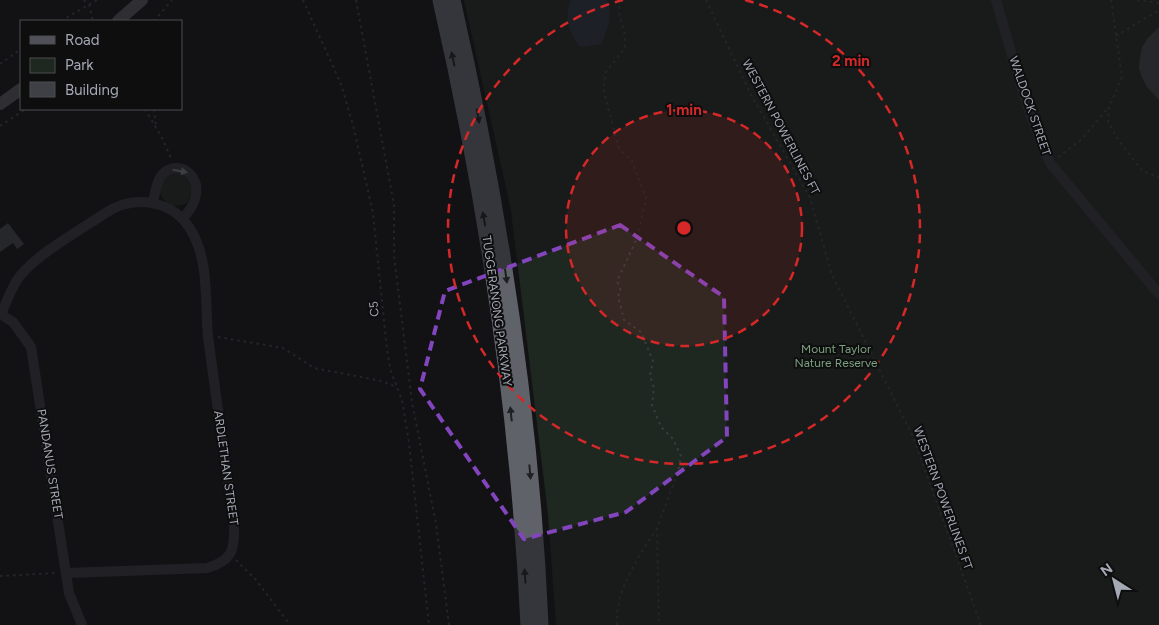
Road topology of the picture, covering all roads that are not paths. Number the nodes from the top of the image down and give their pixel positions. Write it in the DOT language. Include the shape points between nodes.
graph roads {
  1 [pos="142,0"];
  2 [pos="440,0"];
  3 [pos="453,0"];
  4 [pos="996,0"];
  5 [pos="119,20"];
  6 [pos="20,90"];
  7 [pos="0,104"];
  8 [pos="153,202"];
  9 [pos="183,218"];
  10 [pos="1159,294"];
  11 [pos="0,314"];
  12 [pos="67,572"];
  13 [pos="82,625"];
  14 [pos="528,625"];
  15 [pos="541,625"];
  1 -- 5 [label="main road"];
  14 -- 2 [label="highway, TUGGERANONG PARKWAY, one-way" via="507,375 473,156"];
  3 -- 15 [label="highway, TUGGERANONG PARKWAY, one-way" via="506,272 528,452"];
  4 -- 10 [label="street, WALDOCK STREET" via="1050,163"];
  6 -- 7 [label="main road"];
  8 -- 9 [label="street, ARDLETHAN STREET"];
  8 -- 9 [label="street, one-way" via="159,179 167,172 176,169 190,173 196,185 196,199"];
  8 -- 11 [label="street" via="114,207 28,266"];
  9 -- 12 [label="street, ARDLETHAN STREET" via="198,244 203,264 208,335 234,527 231,555 207,568"];
  11 -- 12 [label="street, PANDANUS STREET" via="13,322 31,347"];
  12 -- 13 [label="street, PANDANUS STREET" via="69,593"];
}
